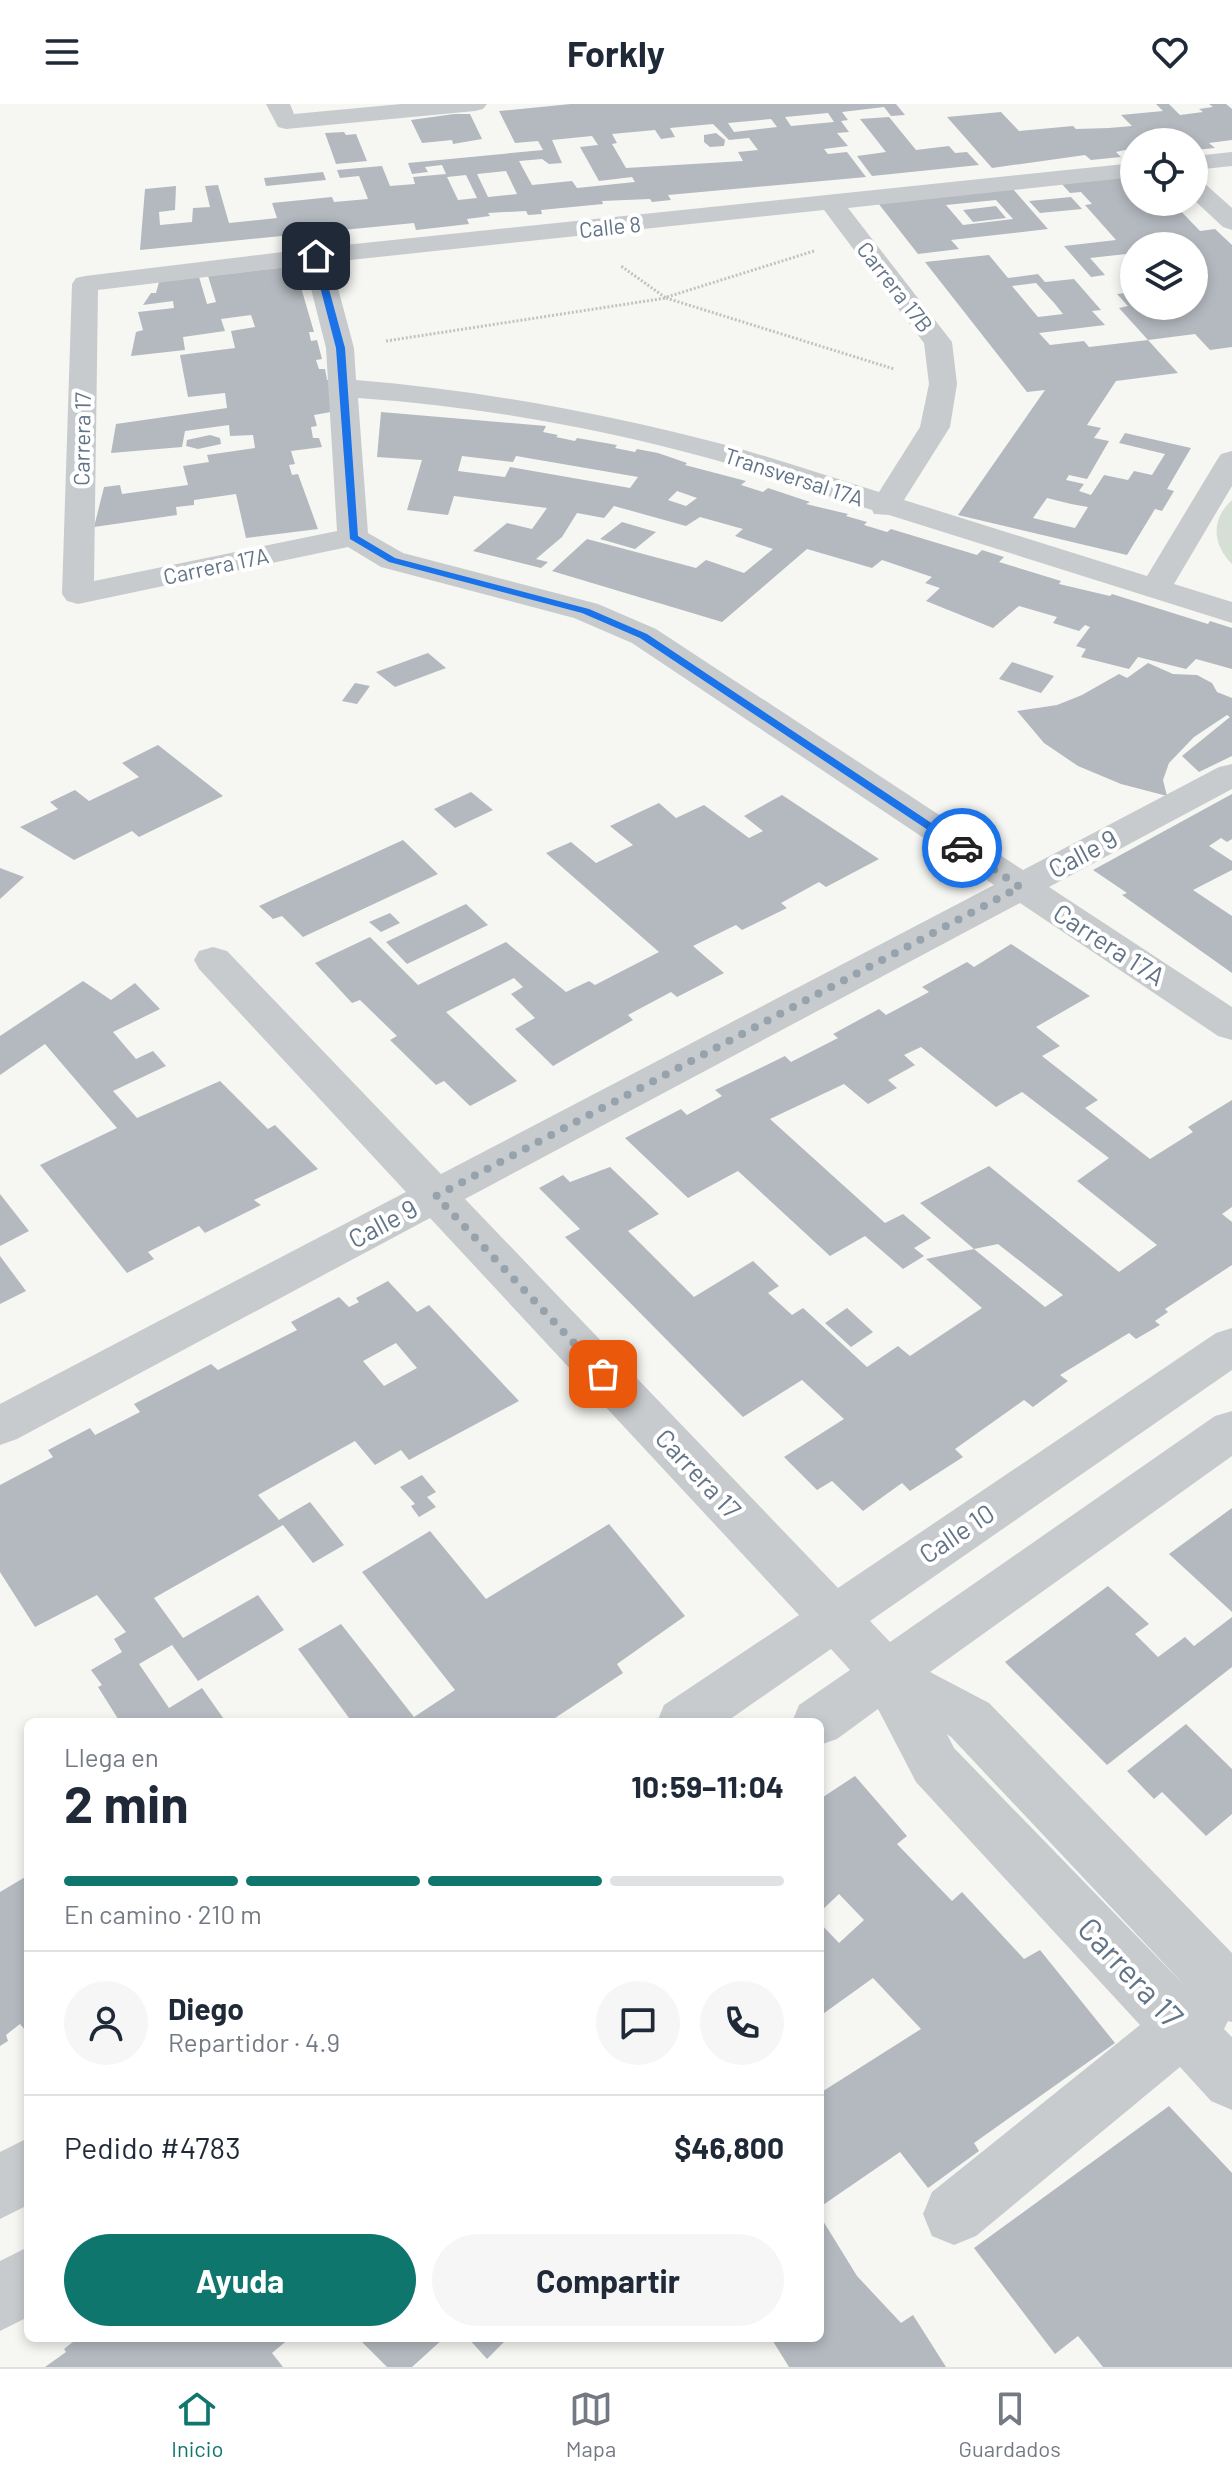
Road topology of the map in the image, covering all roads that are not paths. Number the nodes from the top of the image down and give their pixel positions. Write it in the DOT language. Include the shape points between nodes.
graph roads {
  1 [pos="475,104"];
  2 [pos="282,113"];
  3 [pos="1232,159"];
  4 [pos="1208,162"];
  5 [pos="1120,172"];
  6 [pos="1208,200"];
  7 [pos="831,203"];
  8 [pos="1232,222"];
  9 [pos="316,256"];
  10 [pos="85,284"];
  11 [pos="345,388"];
  12 [pos="1232,460"];
  13 [pos="885,507"];
  14 [pos="353,537"];
  15 [pos="1156,588"];
  16 [pos="78,594"];
  17 [pos="1232,613"];
  18 [pos="1232,775"];
  19 [pos="1020,887"];
  20 [pos="213,960"];
  21 [pos="1232,1026"];
  22 [pos="436,1196"];
  23 [pos="1232,1346"];
  24 [pos="0,1426"];
  25 [pos="1232,1430"];
  26 [pos="834,1618"];
  27 [pos="887,1674"];
  28 [pos="689,1718"];
  29 [pos="824,1718"];
  30 [pos="1230,1992"];
  31 [pos="1182,2028"];
  32 [pos="1232,2080"];
  33 [pos="24,2172"];
  34 [pos="0,2188"];
  35 [pos="954,2214"];
  36 [pos="24,2282"];
  37 [pos="0,2299"];
  1 -- 2 [label="street"];
  3 -- 4 [label="street"];
  5 -- 7 [label="street, Calle 8"];
  6 -- 8 [label="street"];
  7 -- 9 [label="street, Calle 8"];
  7 -- 13 [label="street, Carrera 17B" via="938,342 943,384 935,427"];
  9 -- 10 [label="street, Calle 8"];
  9 -- 11 [label="street"];
  10 -- 16 [label="street, Carrera 17"];
  11 -- 13 [label="street, Transversal 17A" via="438,395 559,416 715,451"];
  11 -- 14 [label="street"];
  12 -- 15 [label="street"];
  13 -- 15 [label="street, Transversal 17A"];
  14 -- 16 [label="street, Carrera 17A"];
  14 -- 19 [label="street, Carrera 17A" via="392,560 586,611 644,636"];
  15 -- 17 [label="street, Transversal 17A"];
  18 -- 19 [label="street, Calle 9"];
  19 -- 21 [label="street, Carrera 17A"];
  19 -- 22 [label="street, Calle 9"];
  20 -- 22 [label="street, Carrera 17"];
  22 -- 24 [label="street, Calle 9"];
  22 -- 26 [label="street, Carrera 17"];
  23 -- 26 [label="street, Calle 10"];
  25 -- 27 [label="street"];
  26 -- 27 [label="street, Carrera 17"];
  26 -- 28 [label="street, Calle 10"];
  27 -- 29 [label="street"];
  27 -- 30 [label="street, Carrera 17" via="970,1720"];
  27 -- 31 [label="street, Carrera 17" via="935,1765"];
  30 -- 31 [label="street"];
  31 -- 32 [label="street, Carrera 17"];
  31 -- 35 [label="street"];
  33 -- 34 [label="street"];
  36 -- 37 [label="street"];
}
